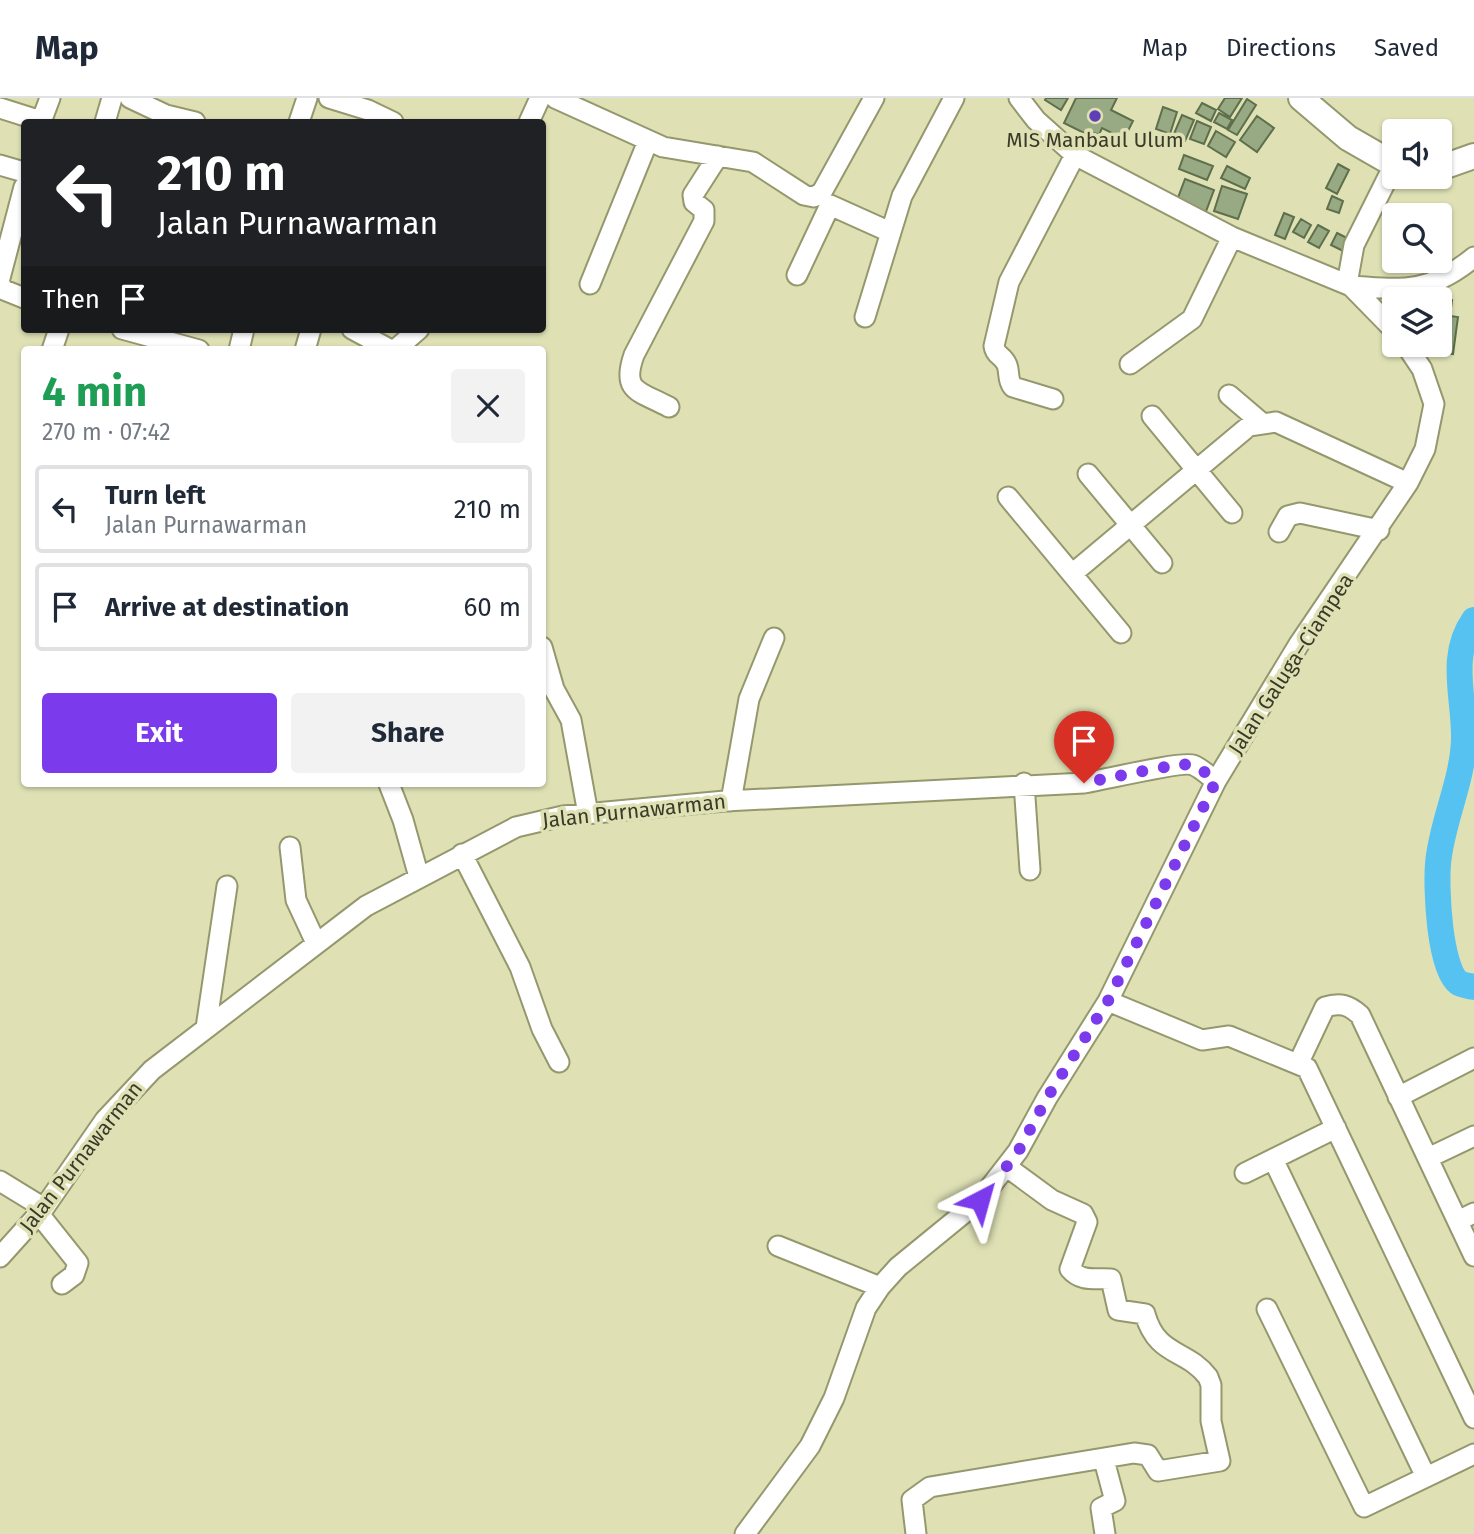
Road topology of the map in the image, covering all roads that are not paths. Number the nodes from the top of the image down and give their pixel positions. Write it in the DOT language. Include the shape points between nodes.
graph roads {
  1 [pos="50,98"];
  2 [pos="112,98"];
  3 [pos="130,98"];
  4 [pos="307,98"];
  5 [pos="329,98"];
  6 [pos="540,98"];
  7 [pos="555,98"];
  8 [pos="874,98"];
  9 [pos="954,98"];
  10 [pos="1019,98"];
  11 [pos="1301,98"];
  12 [pos="0,108"];
  13 [pos="366,116"];
  14 [pos="32,119"];
  15 [pos="42,119"];
  16 [pos="106,119"];
  17 [pos="164,119"];
  18 [pos="300,119"];
  19 [pos="530,119"];
  20 [pos="648,141"];
  21 [pos="1075,155"];
  22 [pos="718,156"];
  23 [pos="1474,156"];
  24 [pos="1382,158"];
  25 [pos="1452,164"];
  26 [pos="0,165"];
  27 [pos="21,172"];
  28 [pos="1382,189"];
  29 [pos="21,197"];
  30 [pos="890,232"];
  31 [pos="1232,237"];
  32 [pos="1474,260"];
  33 [pos="1,265"];
  34 [pos="797,275"];
  35 [pos="590,284"];
  36 [pos="0,285"];
  37 [pos="1349,285"];
  38 [pos="21,297"];
  39 [pos="865,317"];
  40 [pos="1382,318"];
  41 [pos="152,333"];
  42 [pos="360,333"];
  43 [pos="414,333"];
  44 [pos="175,336"];
  45 [pos="192,346"];
  46 [pos="385,346"];
  47 [pos="398,346"];
  48 [pos="1414,357"];
  49 [pos="1130,364"];
  50 [pos="1229,395"];
  51 [pos="1053,399"];
  52 [pos="669,407"];
  53 [pos="1152,416"];
  54 [pos="1263,424"];
  55 [pos="1195,471"];
  56 [pos="1088,474"];
  57 [pos="1408,483"];
  58 [pos="1008,497"];
  59 [pos="1232,513"];
  60 [pos="1130,526"];
  61 [pos="1379,530"];
  62 [pos="1279,532"];
  63 [pos="1162,563"];
  64 [pos="1072,573"];
  65 [pos="1121,633"];
  66 [pos="774,638"];
  67 [pos="546,656"];
  68 [pos="1216,781"];
  69 [pos="1024,783"];
  70 [pos="390,787"];
  71 [pos="732,801"];
  72 [pos="588,814"];
  73 [pos="290,847"];
  74 [pos="462,854"];
  75 [pos="1030,870"];
  76 [pos="419,877"];
  77 [pos="227,886"];
  78 [pos="316,943"];
  79 [pos="1108,1001"];
  80 [pos="206,1028"];
  81 [pos="1474,1058"];
  82 [pos="559,1062"];
  83 [pos="1299,1062"];
  84 [pos="1398,1097"];
  85 [pos="1336,1128"];
  86 [pos="1474,1136"];
  87 [pos="1428,1158"];
  88 [pos="1273,1159"];
  89 [pos="1007,1167"];
  90 [pos="1245,1173"];
  91 [pos="0,1181"];
  92 [pos="42,1211"];
  93 [pos="1466,1217"];
  94 [pos="778,1246"];
  95 [pos="1474,1256"];
  96 [pos="0,1257"];
  97 [pos="61,1284"];
  98 [pos="880,1287"];
  99 [pos="1267,1309"];
  100 [pos="1474,1418"];
  101 [pos="1474,1454"];
  102 [pos="1104,1460"];
  103 [pos="1426,1477"];
  104 [pos="745,1534"];
  105 [pos="916,1534"];
  106 [pos="1105,1534"];
  1 -- 15 [label="street"];
  2 -- 16 [label="street"];
  3 -- 17 [label="street"];
  4 -- 18 [label="street"];
  5 -- 13 [label="street"];
  6 -- 19 [label="street"];
  7 -- 20 [label="street"];
  8 -- 22 [label="street" via="822,192 814,197 753,162"];
  9 -- 30 [label="street" via="902,196"];
  10 -- 21 [label="street" via="1035,120"];
  11 -- 24 [label="main road" via="1348,138"];
  12 -- 14 [label="street"];
  20 -- 22 [label="street" via="685,153"];
  20 -- 35 [label="street"];
  21 -- 31 [label="street"];
  21 -- 51 [label="street" via="1009,282 994,345 1013,387"];
  22 -- 52 [label="street" via="693,195 704,210 704,221 627,374 637,390"];
  23 -- 25 [label="main road"];
  26 -- 27 [label="street"];
  28 -- 37 [label="street" via="1354,245"];
  29 -- 33 [label="street"];
  30 -- 34 [label="street" via="830,205"];
  30 -- 39 [label="street"];
  31 -- 37 [label="street"];
  31 -- 49 [label="street" via="1192,319"];
  32 -- 37 [label="street" via="1427,286 1406,290"];
  36 -- 38 [label="street"];
  37 -- 40 [label="street"];
  41 -- 44 [label="street"];
  42 -- 46 [label="street"];
  43 -- 47 [label="street"];
  44 -- 45 [label="street"];
  48 -- 57 [label="street, Jalan Galuga–Ciampea" via="1434,404 1425,449"];
  50 -- 54 [label="street"];
  53 -- 55 [label="street"];
  54 -- 55 [label="street" via="1249,426"];
  54 -- 57 [label="street" via="1276,422"];
  55 -- 59 [label="street"];
  55 -- 60 [label="street"];
  56 -- 60 [label="street"];
  57 -- 61 [label="street, Jalan Galuga–Ciampea"];
  58 -- 64 [label="street"];
  60 -- 63 [label="street"];
  60 -- 64 [label="street"];
  61 -- 62 [label="street" via="1300,513 1288,516"];
  61 -- 68 [label="street, Jalan Galuga–Ciampea" via="1299,644"];
  64 -- 65 [label="street"];
  66 -- 71 [label="street" via="749,699"];
  67 -- 72 [label="street" via="554,689 571,720"];
  68 -- 69 [label="street, Jalan Purnawarman" via="1191,764 1084,783"];
  68 -- 79 [label="street, Jalan Galuga–Ciampea"];
  69 -- 71 [label="street, Jalan Purnawarman"];
  69 -- 75 [label="street"];
  70 -- 76 [label="street"];
  71 -- 72 [label="street, Jalan Purnawarman"];
  72 -- 74 [label="street, Jalan Purnawarman" via="516,827"];
  73 -- 78 [label="street" via="296,900"];
  74 -- 76 [label="street, Jalan Purnawarman"];
  74 -- 82 [label="street" via="520,967"];
  76 -- 78 [label="street, Jalan Purnawarman" via="366,906"];
  77 -- 80 [label="street"];
  78 -- 80 [label="street, Jalan Purnawarman"];
  79 -- 83 [label="street" via="1202,1041 1229,1036"];
  79 -- 89 [label="street, Jalan Galuga–Ciampea"];
  80 -- 92 [label="street, Jalan Purnawarman" via="127,1094"];
  81 -- 84 [label="street"];
  83 -- 84 [label="street" via="1325,1007 1349,1006 1360,1015"];
  83 -- 85 [label="street" via="1307,1068"];
  84 -- 87 [label="street"];
  85 -- 88 [label="street"];
  85 -- 100 [label="street"];
  86 -- 87 [label="street"];
  87 -- 93 [label="street"];
  88 -- 90 [label="street"];
  88 -- 103 [label="street"];
  89 -- 98 [label="street, Jalan Galuga–Ciampea" via="980,1200"];
  89 -- 102 [label="street" via="1052,1200 1083,1214 1087,1222 1070,1269 1080,1278 1111,1279 1115,1307 1144,1314 1147,1328 1159,1342 1203,1371 1212,1385 1211,1421 1220,1461 1158,1471 1148,1455 1134,1453"];
  91 -- 92 [label="street"];
  92 -- 96 [label="street, Jalan Purnawarman"];
  92 -- 97 [label="street" via="78,1263 74,1275"];
  93 -- 95 [label="street"];
  94 -- 98 [label="street"];
  98 -- 104 [label="street, Jalan Galuga–Ciampea" via="866,1308 834,1398 810,1446"];
  99 -- 103 [label="street" via="1364,1507"];
  101 -- 103 [label="street"];
  102 -- 105 [label="street" via="930,1487 912,1500"];
  102 -- 106 [label="street" via="1115,1501 1101,1508"];
}
